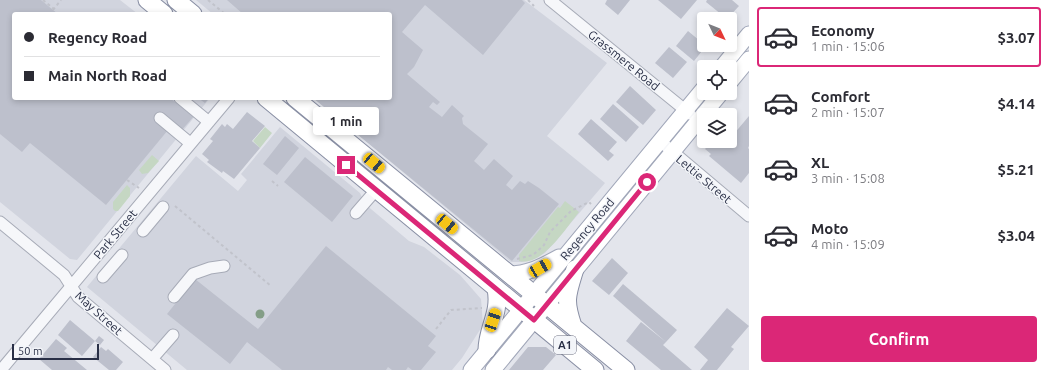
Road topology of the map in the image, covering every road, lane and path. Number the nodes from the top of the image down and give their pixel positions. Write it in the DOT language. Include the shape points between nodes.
graph roads {
  1 [pos="43,0"];
  2 [pos="62,0"];
  3 [pos="147,0"];
  4 [pos="208,0"];
  5 [pos="528,0"];
  6 [pos="550,0"];
  7 [pos="534,6"];
  8 [pos="162,12"];
  9 [pos="223,12"];
  10 [pos="749,34"];
  11 [pos="749,59"];
  12 [pos="728,60"];
  13 [pos="737,74"];
  14 [pos="697,96"];
  15 [pos="182,100"];
  16 [pos="226,100"];
  17 [pos="268,100"];
  18 [pos="298,100"];
  19 [pos="715,100"];
  20 [pos="709,108"];
  21 [pos="685,110"];
  22 [pos="160,118"];
  23 [pos="697,120"];
  24 [pos="208,122"];
  25 [pos="697,122"];
  26 [pos="660,142"];
  27 [pos="190,143"];
  28 [pos="672,152"];
  29 [pos="127,180"];
  30 [pos="272,181"];
  31 [pos="278,186"];
  32 [pos="376,190"];
  33 [pos="148,194"];
  34 [pos="167,205"];
  35 [pos="356,212"];
  36 [pos="600,212"];
  37 [pos="749,216"];
  38 [pos="0,222"];
  39 [pos="143,231"];
  40 [pos="568,252"];
  41 [pos="122,255"];
  42 [pos="224,266"];
  43 [pos="511,268"];
  44 [pos="575,269"];
  45 [pos="103,277"];
  46 [pos="71,286"];
  47 [pos="270,286"];
  48 [pos="496,289"];
  49 [pos="533,294"];
  50 [pos="174,297"];
  51 [pos="546,305"];
  52 [pos="487,309"];
  53 [pos="521,310"];
  54 [pos="534,320"];
  55 [pos="573,326"];
  56 [pos="436,329"];
  57 [pos="172,335"];
  58 [pos="487,350"];
  59 [pos="152,359"];
  60 [pos="1,370"];
  61 [pos="165,370"];
  62 [pos="471,370"];
  63 [pos="494,370"];
  64 [pos="595,370"];
  65 [pos="626,370"];
  1 -- 2 [label="path" via="54,10"];
  3 -- 8 [label="highway"];
  4 -- 9 [label="path"];
  5 -- 7 [label="path"];
  6 -- 21 [label="street, Grassmere Road"];
  10 -- 12 [label="main road"];
  11 -- 13 [label="main road"];
  14 -- 21 [label="main road, Regency Road"];
  15 -- 24 [label="street"];
  16 -- 24 [label="street, Park Street"];
  17 -- 32 [label="highway, A1"];
  18 -- 43 [label="highway, A1"];
  19 -- 20 [label="main road, Regency Road"];
  21 -- 23 [label="street, Grassmere Road"];
  21 -- 26 [label="main road, Regency Road"];
  22 -- 27 [label="street"];
  24 -- 27 [label="street, Park Street"];
  25 -- 28 [label="main road, Regency Road"];
  26 -- 28 [label="street, Lettie Street"];
  26 -- 36 [label="main road, Regency Road"];
  27 -- 33 [label="street, Park Street"];
  28 -- 37 [label="street, Lettie Street"];
  28 -- 44 [label="main road, Regency Road"];
  29 -- 33 [label="path"];
  30 -- 31 [label="path"];
  32 -- 35 [label="street"];
  32 -- 48 [label="highway, A1"];
  33 -- 46 [label="street, Park Street"];
  34 -- 39 [label="street"];
  34 -- 47 [label="path"];
  36 -- 40 [label="main road, Regency Road"];
  36 -- 43 [label="path" via="589,202 571,211 550,232 544,245 533,255 518,258"];
  38 -- 46 [label="street, May Street" via="64,275"];
  40 -- 43 [label="main road" via="540,268 520,274"];
  40 -- 49 [label="main road, Regency Road"];
  41 -- 45 [label="street"];
  42 -- 50 [label="street" via="193,274"];
  43 -- 49 [label="highway, A1"];
  44 -- 51 [label="main road, Regency Road"];
  44 -- 55 [label="highway" via="567,300"];
  46 -- 59 [label="street, May Street" via="78,296"];
  46 -- 60 [label="street, Park Street"];
  48 -- 53 [label="highway, A1"];
  48 -- 58 [label="highway" via="498,303 487,341"];
  49 -- 51 [label="highway, A1"];
  49 -- 53 [label="main road, Regency Road"];
  51 -- 54 [label="main road, Regency Road"];
  51 -- 55 [label="highway, A1"];
  52 -- 56 [label="path" via="451,310"];
  53 -- 54 [label="highway, A1"];
  53 -- 58 [label="main road, Regency Road"];
  54 -- 63 [label="main road, Regency Road"];
  54 -- 64 [label="highway, A1"];
  55 -- 65 [label="highway, A1"];
  57 -- 59 [label="street"];
  58 -- 62 [label="main road, Regency Road"];
  59 -- 61 [label="street, May Street"];
}
